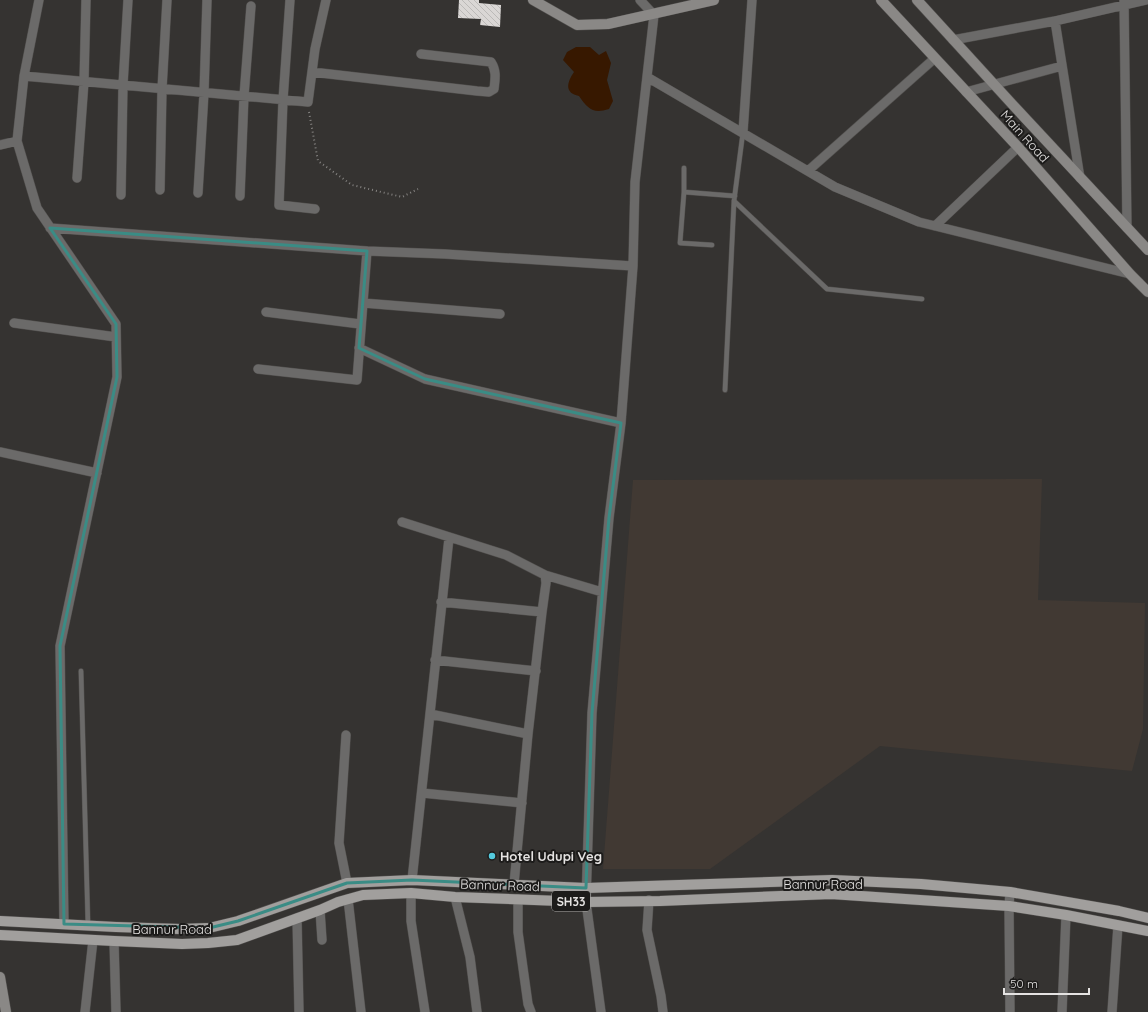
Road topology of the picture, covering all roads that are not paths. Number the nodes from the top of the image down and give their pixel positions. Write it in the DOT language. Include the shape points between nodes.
graph roads {
  1 [pos="39,0"];
  2 [pos="86,0"];
  3 [pos="128,0"];
  4 [pos="167,0"];
  5 [pos="207,0"];
  6 [pos="290,0"];
  7 [pos="326,0"];
  8 [pos="533,0"];
  9 [pos="640,0"];
  10 [pos="752,0"];
  11 [pos="881,0"];
  12 [pos="917,0"];
  13 [pos="1146,0"];
  14 [pos="710,1"];
  15 [pos="1124,2"];
  16 [pos="251,6"];
  17 [pos="654,15"];
  18 [pos="1055,21"];
  19 [pos="953,40"];
  20 [pos="421,54"];
  21 [pos="935,58"];
  22 [pos="1062,66"];
  23 [pos="312,72"];
  24 [pos="24,76"];
  25 [pos="647,78"];
  26 [pos="84,82"];
  27 [pos="993,84"];
  28 [pos="123,85"];
  29 [pos="162,89"];
  30 [pos="966,92"];
  31 [pos="204,93"];
  32 [pos="244,96"];
  33 [pos="284,100"];
  34 [pos="743,132"];
  35 [pos="17,142"];
  36 [pos="0,145"];
  37 [pos="1018,147"];
  38 [pos="684,168"];
  39 [pos="809,170"];
  40 [pos="77,178"];
  41 [pos="1080,178"];
  42 [pos="160,190"];
  43 [pos="684,192"];
  44 [pos="198,193"];
  45 [pos="121,195"];
  46 [pos="240,196"];
  47 [pos="735,198"];
  48 [pos="315,210"];
  49 [pos="935,226"];
  50 [pos="50,228"];
  51 [pos="1127,228"];
  52 [pos="712,245"];
  53 [pos="1148,250"];
  54 [pos="367,252"];
  55 [pos="633,266"];
  56 [pos="1130,274"];
  57 [pos="1148,292"];
  58 [pos="922,299"];
  59 [pos="363,303"];
  60 [pos="266,312"];
  61 [pos="500,314"];
  62 [pos="14,323"];
  63 [pos="360,324"];
  64 [pos="116,337"];
  65 [pos="359,348"];
  66 [pos="258,369"];
  67 [pos="725,390"];
  68 [pos="621,424"];
  69 [pos="0,452"];
  70 [pos="97,473"];
  71 [pos="402,522"];
  72 [pos="449,538"];
  73 [pos="544,575"];
  74 [pos="602,592"];
  75 [pos="441,602"];
  76 [pos="542,612"];
  77 [pos="435,660"];
  78 [pos="81,671"];
  79 [pos="536,671"];
  80 [pos="430,714"];
  81 [pos="528,734"];
  82 [pos="346,735"];
  83 [pos="422,793"];
  84 [pos="522,803"];
  85 [pos="412,880"];
  86 [pos="347,883"];
  87 [pos="514,884"];
  88 [pos="586,888"];
  89 [pos="1010,892"];
  90 [pos="411,893"];
  91 [pos="455,897"];
  92 [pos="348,899"];
  93 [pos="518,899"];
  94 [pos="648,900"];
  95 [pos="586,902"];
  96 [pos="1008,906"];
  97 [pos="320,910"];
  98 [pos="1066,915"];
  99 [pos="297,918"];
  100 [pos="1148,918"];
  101 [pos="0,921"];
  102 [pos="64,924"];
  103 [pos="88,925"];
  104 [pos="1118,925"];
  105 [pos="1148,931"];
  106 [pos="0,935"];
  107 [pos="93,940"];
  108 [pos="322,940"];
  109 [pos="114,941"];
  110 [pos="0,977"];
  111 [pos="6,1012"];
  112 [pos="85,1012"];
  113 [pos="116,1012"];
  114 [pos="299,1012"];
  115 [pos="361,1012"];
  116 [pos="425,1012"];
  117 [pos="477,1012"];
  118 [pos="531,1012"];
  119 [pos="601,1012"];
  120 [pos="663,1012"];
  121 [pos="1010,1012"];
  122 [pos="1062,1012"];
  123 [pos="1112,1012"];
  1 -- 24 [label="street"];
  2 -- 26 [label="street"];
  3 -- 28 [label="street"];
  4 -- 29 [label="street"];
  5 -- 31 [label="street"];
  6 -- 33 [label="street"];
  7 -- 23 [label="street"];
  8 -- 17 [label="street" via="577,26 608,24"];
  9 -- 17 [label="street"];
  10 -- 34 [label="street"];
  11 -- 21 [label="street, Main Road"];
  12 -- 19 [label="street"];
  13 -- 15 [label="street"];
  14 -- 17 [label="street"];
  15 -- 18 [label="street"];
  15 -- 51 [label="street"];
  16 -- 32 [label="street"];
  17 -- 25 [label="street"];
  18 -- 19 [label="street"];
  18 -- 22 [label="street"];
  19 -- 27 [label="street"];
  20 -- 23 [label="street" via="491,62 495,72 494,89 489,92 477,91"];
  21 -- 30 [label="street, Main Road"];
  21 -- 39 [label="street"];
  22 -- 27 [label="street"];
  22 -- 41 [label="street"];
  23 -- 33 [label="street" via="308,102"];
  24 -- 26 [label="street"];
  24 -- 35 [label="street"];
  25 -- 34 [label="street"];
  25 -- 55 [label="street" via="635,182"];
  26 -- 28 [label="street"];
  26 -- 40 [label="street"];
  27 -- 30 [label="street"];
  27 -- 41 [label="street"];
  28 -- 29 [label="street"];
  28 -- 45 [label="street"];
  29 -- 31 [label="street"];
  29 -- 42 [label="street"];
  30 -- 37 [label="street, Main Road"];
  31 -- 32 [label="street"];
  31 -- 44 [label="street"];
  32 -- 33 [label="street"];
  32 -- 46 [label="street"];
  33 -- 48 [label="street" via="280,205"];
  34 -- 39 [label="street"];
  34 -- 47 [label="lane"];
  35 -- 36 [label="street"];
  35 -- 50 [label="street" via="37,208"];
  37 -- 49 [label="street"];
  37 -- 56 [label="street, Main Road"];
  38 -- 43 [label="lane"];
  39 -- 49 [label="street" via="835,186 919,222"];
  41 -- 51 [label="street"];
  43 -- 47 [label="lane"];
  43 -- 52 [label="lane" via="680,243"];
  47 -- 58 [label="lane" via="827,289"];
  47 -- 67 [label="lane"];
  49 -- 56 [label="street"];
  50 -- 54 [label="street"];
  50 -- 64 [label="street" via="116,324"];
  51 -- 53 [label="street"];
  54 -- 55 [label="street" via="445,254"];
  54 -- 59 [label="street"];
  55 -- 68 [label="street"];
  56 -- 57 [label="street, Main Road"];
  59 -- 61 [label="street"];
  59 -- 63 [label="street"];
  60 -- 63 [label="street"];
  62 -- 64 [label="street"];
  63 -- 65 [label="street"];
  64 -- 70 [label="street" via="117,377"];
  65 -- 66 [label="street" via="357,380"];
  65 -- 68 [label="street" via="425,379"];
  68 -- 74 [label="street"];
  69 -- 70 [label="street"];
  70 -- 102 [label="street" via="60,646"];
  71 -- 72 [label="street"];
  72 -- 73 [label="street" via="506,555"];
  72 -- 75 [label="street"];
  73 -- 74 [label="street"];
  73 -- 76 [label="street" via="546,583"];
  74 -- 88 [label="street" via="592,713"];
  75 -- 76 [label="street"];
  75 -- 77 [label="street"];
  76 -- 79 [label="street"];
  77 -- 79 [label="street"];
  77 -- 80 [label="street"];
  78 -- 103 [label="lane"];
  79 -- 81 [label="street"];
  80 -- 81 [label="street"];
  80 -- 83 [label="street"];
  81 -- 84 [label="street"];
  82 -- 86 [label="street" via="339,843"];
  83 -- 84 [label="street"];
  83 -- 85 [label="street"];
  84 -- 87 [label="street"];
  85 -- 86 [label="main road"];
  85 -- 87 [label="main road"];
  86 -- 103 [label="main road" via="238,921 209,928"];
  87 -- 88 [label="main road"];
  88 -- 89 [label="main road" via="832,880"];
  88 -- 95 [label="street"];
  89 -- 96 [label="street"];
  89 -- 100 [label="main road"];
  90 -- 91 [label="main road, Bannur Road / SH33"];
  90 -- 92 [label="main road, Bannur Road / SH33" via="363,895"];
  90 -- 116 [label="street" via="411,921"];
  91 -- 93 [label="main road, Bannur Road / SH33"];
  91 -- 117 [label="street" via="470,957"];
  92 -- 97 [label="main road, Bannur Road / SH33"];
  92 -- 115 [label="street"];
  93 -- 95 [label="main road, Bannur Road / SH33"];
  93 -- 118 [label="street" via="518,932"];
  94 -- 95 [label="main road, Bannur Road / SH33"];
  94 -- 96 [label="main road, Bannur Road / SH33" via="831,894"];
  94 -- 120 [label="street" via="647,930"];
  95 -- 119 [label="street"];
  96 -- 98 [label="main road, Bannur Road / SH33"];
  96 -- 121 [label="street"];
  97 -- 99 [label="main road, Bannur Road / SH33"];
  97 -- 108 [label="street"];
  98 -- 104 [label="main road, Bannur Road / SH33"];
  98 -- 122 [label="street"];
  99 -- 109 [label="main road, Bannur Road / SH33" via="237,940 182,944"];
  99 -- 114 [label="street"];
  101 -- 102 [label="main road"];
  102 -- 103 [label="main road"];
  104 -- 105 [label="main road, Bannur Road / SH33"];
  104 -- 123 [label="street"];
  106 -- 107 [label="main road, Bannur Road / SH33"];
  107 -- 109 [label="main road, Bannur Road / SH33"];
  107 -- 112 [label="street"];
  109 -- 113 [label="street"];
  110 -- 111 [label="street"];
}
